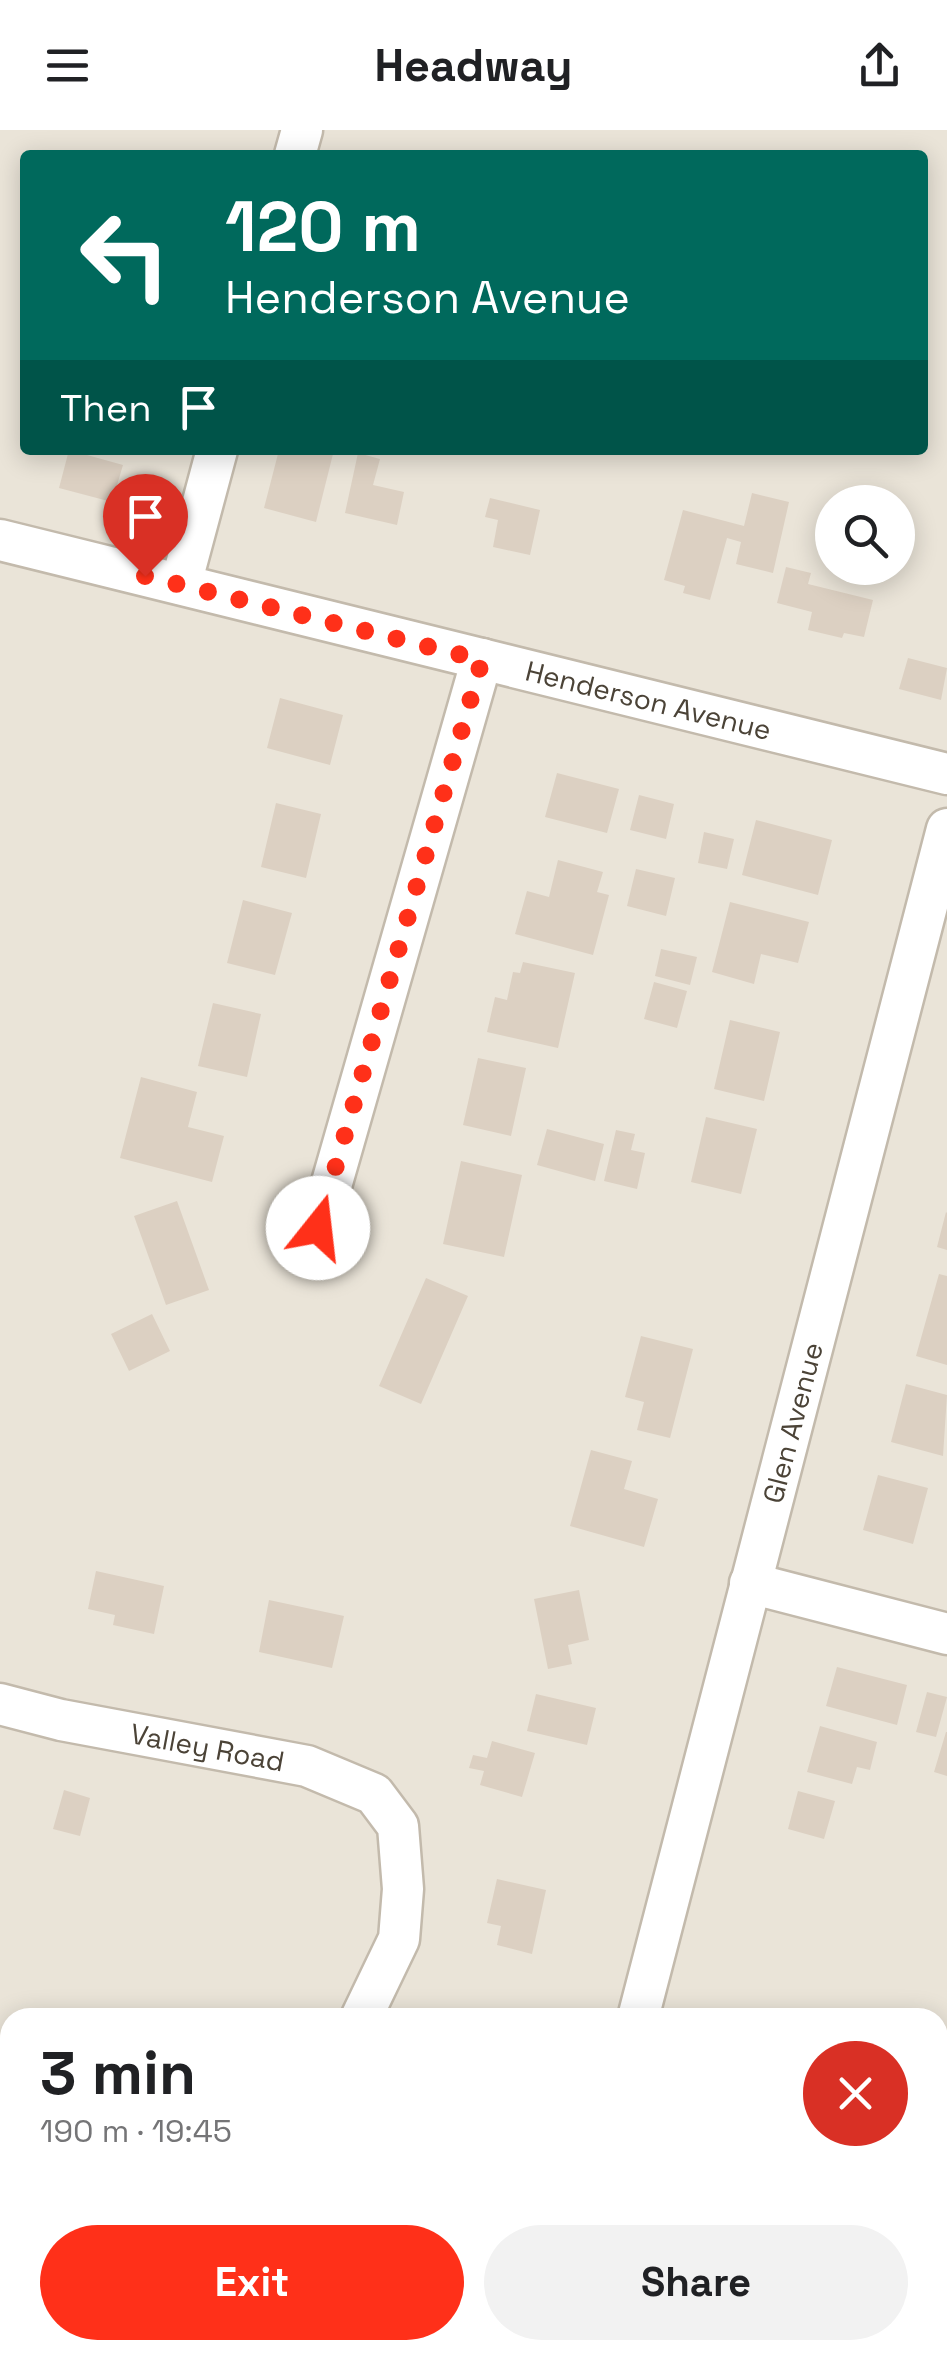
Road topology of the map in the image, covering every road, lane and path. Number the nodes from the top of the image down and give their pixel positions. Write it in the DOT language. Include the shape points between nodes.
graph roads {
  1 [pos="215,455"];
  2 [pos="0,540"];
  3 [pos="181,584"];
  4 [pos="482,660"];
  5 [pos="947,774"];
  6 [pos="947,830"];
  7 [pos="318,1228"];
  8 [pos="750,1583"];
  9 [pos="947,1634"];
  10 [pos="0,1704"];
  11 [pos="366,2008"];
  12 [pos="641,2008"];
  1 -- 3 [label="street"];
  2 -- 3 [label="street, Henderson Avenue"];
  3 -- 4 [label="street, Henderson Avenue"];
  4 -- 5 [label="street, Henderson Avenue"];
  4 -- 7 [label="street"];
  6 -- 8 [label="street, Glen Avenue"];
  8 -- 9 [label="street"];
  8 -- 12 [label="street, Glen Avenue"];
  10 -- 11 [label="street, Valley Road" via="306,1766 374,1794 398,1826 403,1889 399,1939"];
}
